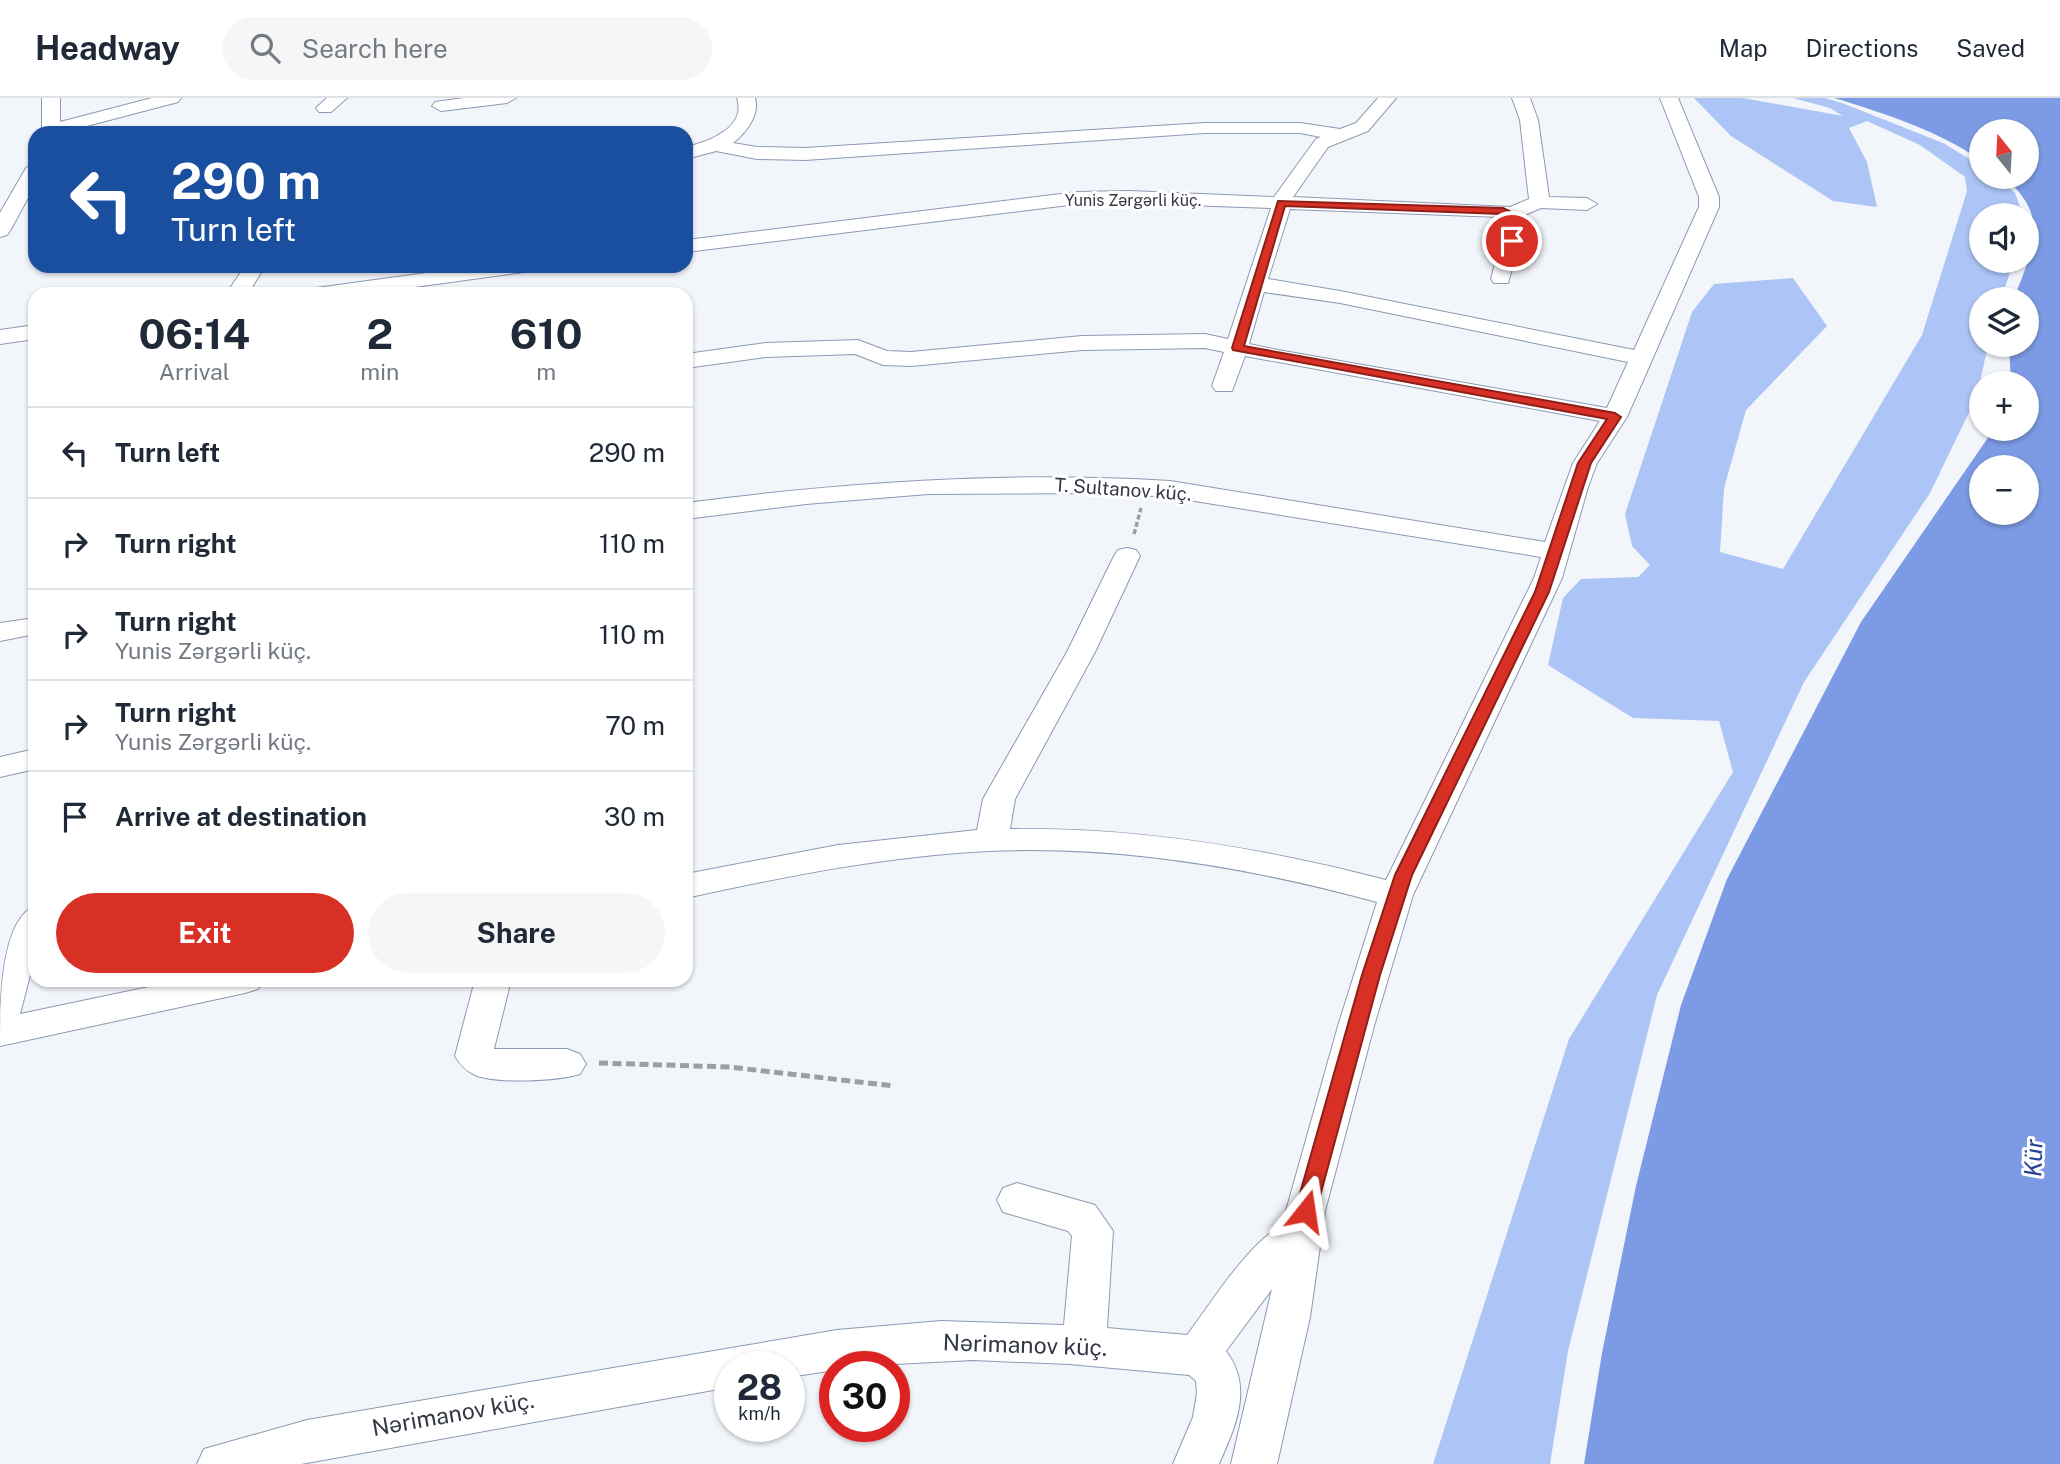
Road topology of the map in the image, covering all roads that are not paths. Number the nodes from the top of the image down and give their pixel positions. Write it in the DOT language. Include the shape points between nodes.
graph roads {
  1 [pos="51,98"];
  2 [pos="172,98"];
  3 [pos="507,98"];
  4 [pos="746,98"];
  5 [pos="1388,98"];
  6 [pos="1521,98"];
  7 [pos="1669,98"];
  8 [pos="439,108"];
  9 [pos="51,126"];
  10 [pos="72,126"];
  11 [pos="1341,135"];
  12 [pos="716,145"];
  13 [pos="693,151"];
  14 [pos="28,181"];
  15 [pos="1539,202"];
  16 [pos="1281,203"];
  17 [pos="1587,204"];
  18 [pos="1513,214"];
  19 [pos="0,231"];
  20 [pos="693,245"];
  21 [pos="422,273"];
  22 [pos="378,276"];
  23 [pos="1501,279"];
  24 [pos="1257,284"];
  25 [pos="340,287"];
  26 [pos="28,333"];
  27 [pos="0,337"];
  28 [pos="1237,348"];
  29 [pos="1641,358"];
  30 [pos="693,360"];
  31 [pos="1224,386"];
  32 [pos="1615,417"];
  33 [pos="693,510"];
  34 [pos="1557,552"];
  35 [pos="1127,556"];
  36 [pos="28,627"];
  37 [pos="0,632"];
  38 [pos="28,761"];
  39 [pos="0,767"];
  40 [pos="992,840"];
  41 [pos="693,885"];
  42 [pos="1396,895"];
  43 [pos="28,925"];
  44 [pos="212,987"];
  45 [pos="491,987"];
  46 [pos="0,1020"];
  47 [pos="0,1032"];
  48 [pos="567,1064"];
  49 [pos="1017,1199"];
  50 [pos="1300,1236"];
  51 [pos="1083,1346"];
  52 [pos="805,1355"];
  53 [pos="1197,1356"];
  54 [pos="714,1370"];
  55 [pos="220,1464"];
  56 [pos="1196,1464"];
  57 [pos="1254,1464"];
  1 -- 9 [label="street"];
  2 -- 10 [label="street"];
  3 -- 8 [label="street"];
  4 -- 12 [label="street" via="747,112 737,133"];
  5 -- 11 [label="street" via="1362,127"];
  6 -- 15 [label="street" via="1529,120"];
  7 -- 29 [label="street" via="1709,207"];
  11 -- 12 [label="street" via="1300,128 1205,128 816,154 757,153"];
  11 -- 16 [label="street" via="1322,143"];
  12 -- 13 [label="street"];
  14 -- 19 [label="street"];
  15 -- 17 [label="street"];
  15 -- 18 [label="street"];
  16 -- 18 [label="street, Yunis Zərgərli küç."];
  16 -- 20 [label="street, Yunis Zərgərli küç." via="1077,198"];
  16 -- 24 [label="street"];
  18 -- 23 [label="street" via="1517,222"];
  21 -- 22 [label="street"];
  22 -- 25 [label="street"];
  24 -- 28 [label="street"];
  24 -- 29 [label="street"];
  26 -- 27 [label="street"];
  28 -- 30 [label="street" via="1205,341 1133,340 896,359 858,347"];
  28 -- 31 [label="street"];
  28 -- 32 [label="street"];
  29 -- 32 [label="street"];
  32 -- 34 [label="street" via="1585,463"];
  33 -- 34 [label="street, T. Sultanov küç." via="916,488 1111,484"];
  34 -- 42 [label="street" via="1536,606"];
  35 -- 40 [label="street" via="1081,652 999,799"];
  36 -- 37 [label="street"];
  38 -- 39 [label="street"];
  40 -- 41 [label="street" via="875,851"];
  40 -- 42 [label="street" via="1105,843 1196,853 1349,881"];
  42 -- 50 [label="street"];
  43 -- 46 [label="street"];
  44 -- 47 [label="street"];
  45 -- 48 [label="street" via="474,1056 487,1064"];
  49 -- 51 [label="street" via="1081,1217 1093,1231"];
  50 -- 53 [label="street" via="1283,1246 1263,1269"];
  50 -- 57 [label="street" via="1297,1278"];
  51 -- 52 [label="street, Nərimanov küç." via="940,1340"];
  51 -- 53 [label="street, Nərimanov küç."];
  53 -- 56 [label="street" via="1213,1368 1221,1390"];
  54 -- 55 [label="street, Nərimanov küç." via="307,1441"];
}
